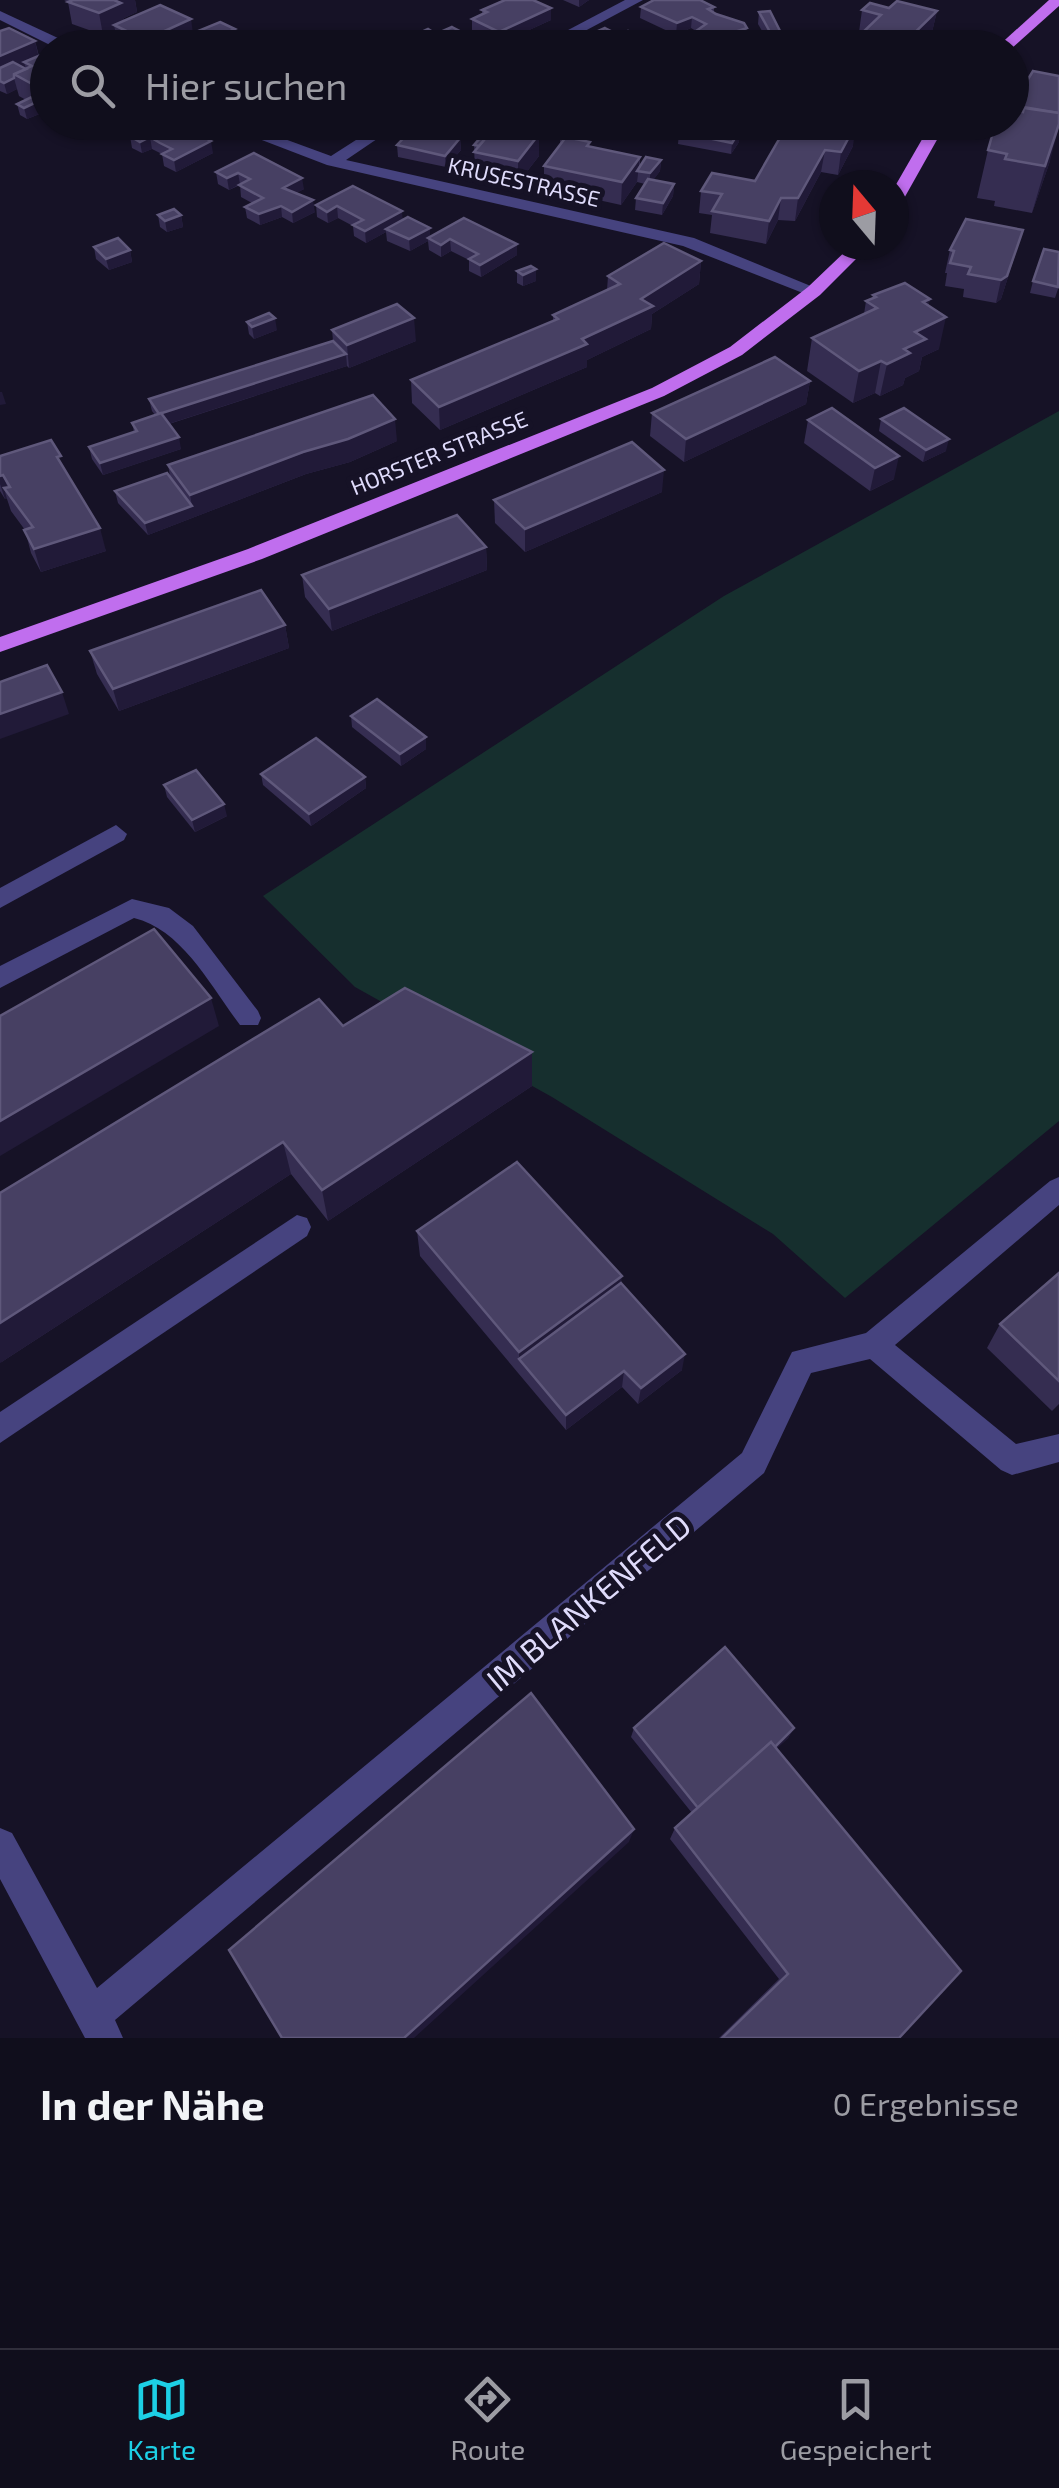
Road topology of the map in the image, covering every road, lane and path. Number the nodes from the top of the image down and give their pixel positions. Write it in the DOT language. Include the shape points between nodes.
graph roads {
  1 [pos="636,0"];
  2 [pos="1058,0"];
  3 [pos="0,14"];
  4 [pos="32,30"];
  5 [pos="577,30"];
  6 [pos="1024,30"];
  7 [pos="272,140"];
  8 [pos="368,140"];
  9 [pos="930,140"];
  10 [pos="334,162"];
  11 [pos="909,176"];
  12 [pos="847,260"];
  13 [pos="814,292"];
  14 [pos="0,645"];
  15 [pos="116,834"];
  16 [pos="0,900"];
  17 [pos="0,978"];
  18 [pos="249,1018"];
  19 [pos="1059,1189"];
  20 [pos="297,1227"];
  21 [pos="874,1345"];
  22 [pos="0,1429"];
  23 [pos="1059,1448"];
  24 [pos="0,1844"];
  25 [pos="99,2026"];
  1 -- 5 [label="street"];
  2 -- 6 [label="main road"];
  3 -- 4 [label="street"];
  7 -- 10 [label="street, KRUSESTRASSE"];
  8 -- 10 [label="street"];
  9 -- 11 [label="main road"];
  10 -- 13 [label="street, KRUSESTRASSE" via="688,242"];
  12 -- 13 [label="main road, HORSTER STRASSE"];
  13 -- 14 [label="main road, HORSTER STRASSE" via="736,352 658,392 256,554"];
  15 -- 16 [label="street"];
  17 -- 18 [label="street" via="132,908 161,914 184,933"];
  19 -- 21 [label="street, IM BLANKENFELD"];
  20 -- 22 [label="street"];
  21 -- 23 [label="street" via="1012,1460"];
  21 -- 25 [label="street, IM BLANKENFELD" via="802,1362 753,1463"];
  24 -- 25 [label="street, IM BLANKENFELD"];
}
